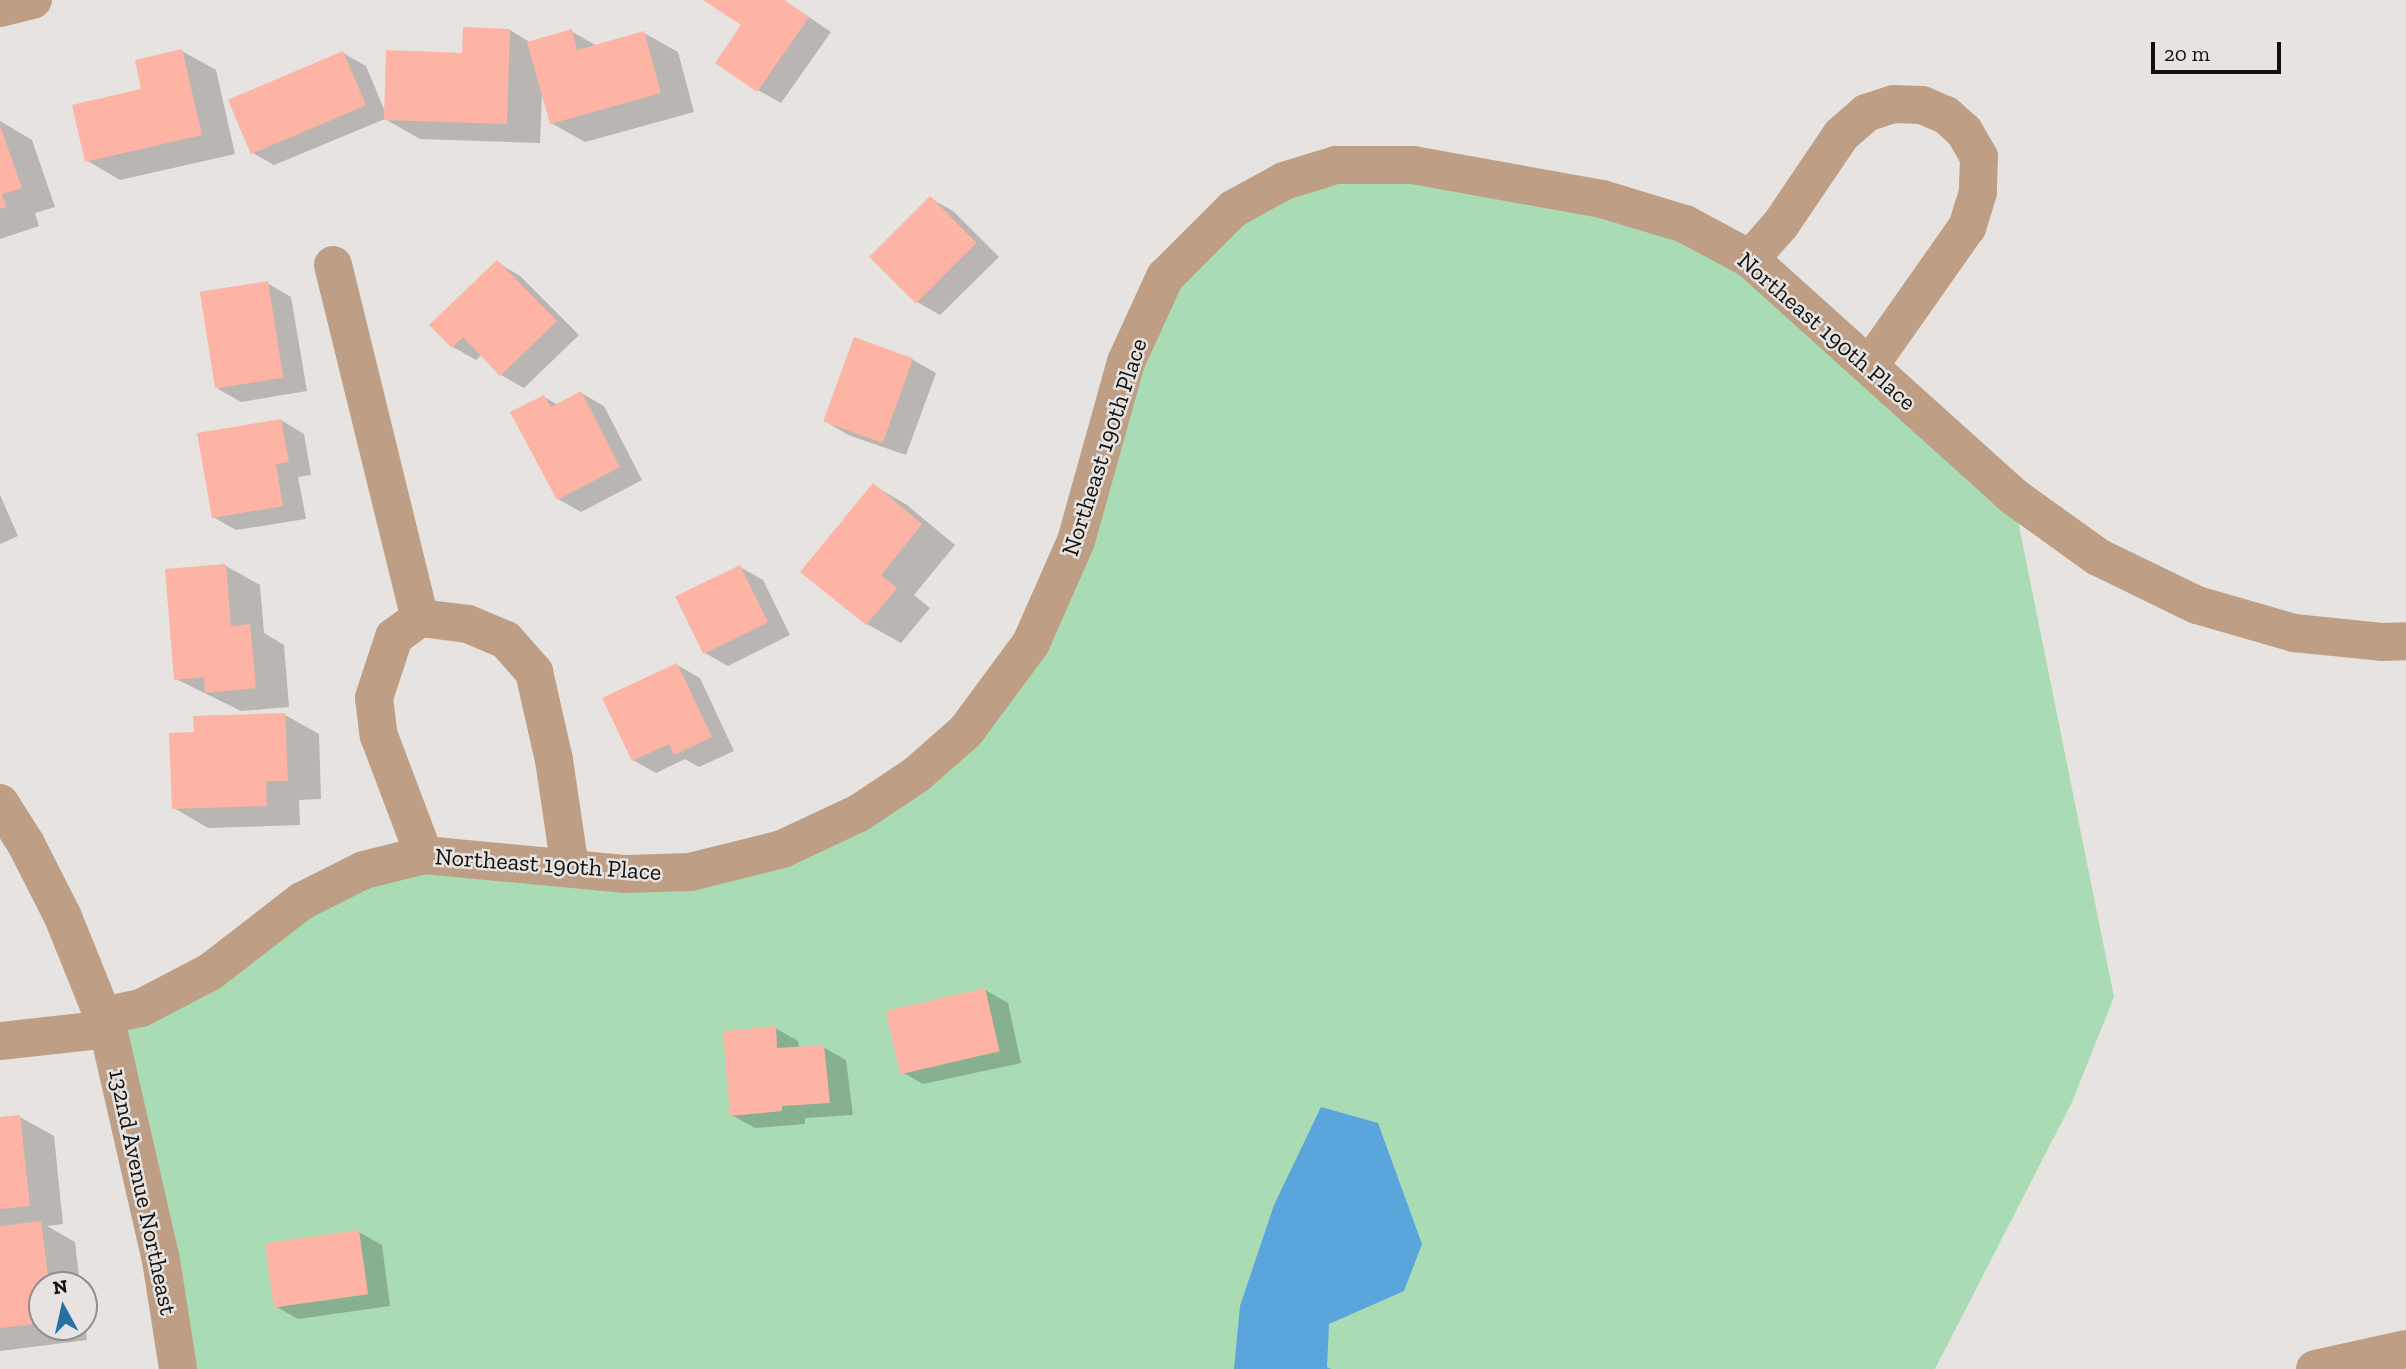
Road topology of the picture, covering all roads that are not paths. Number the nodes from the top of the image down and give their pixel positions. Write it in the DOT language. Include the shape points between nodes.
graph roads {
  1 [pos="33,0"];
  2 [pos="0,8"];
  3 [pos="1750,259"];
  4 [pos="333,265"];
  5 [pos="1870,365"];
  6 [pos="420,618"];
  7 [pos="2406,641"];
  8 [pos="0,803"];
  9 [pos="424,855"];
  10 [pos="570,867"];
  11 [pos="105,1022"];
  12 [pos="0,1041"];
  13 [pos="2406,1349"];
  14 [pos="178,1369"];
  15 [pos="2315,1369"];
  1 -- 2 [label="street"];
  3 -- 5 [label="street, Northeast 190th Place"];
  3 -- 5 [label="street" via="1781,224 1841,135 1866,113 1894,104 1922,105 1947,115 1964,131 1979,157 1978,192 1967,227"];
  3 -- 10 [label="street, Northeast 190th Place" via="1685,224 1602,199 1413,165 1336,165 1284,181 1233,209 1165,277 1126,362 1071,554 1031,643 966,731 916,775 859,813 782,849 690,872 626,874"];
  4 -- 6 [label="street"];
  5 -- 7 [label="street, Northeast 190th Place" via="2013,496 2098,557 2197,605 2294,632"];
  6 -- 9 [label="street" via="394,637 374,698 379,736"];
  6 -- 10 [label="street" via="468,624 506,640 534,672 554,760"];
  8 -- 11 [label="street, 132nd Avenue Northeast" via="63,917"];
  9 -- 10 [label="street, Northeast 190th Place"];
  9 -- 11 [label="street, Northeast 190th Place" via="364,870 302,901 210,972"];
  11 -- 12 [label="street, Northeast 190th Place"];
  11 -- 14 [label="street, 132nd Avenue Northeast" via="161,1260"];
  13 -- 15 [label="street"];
}
